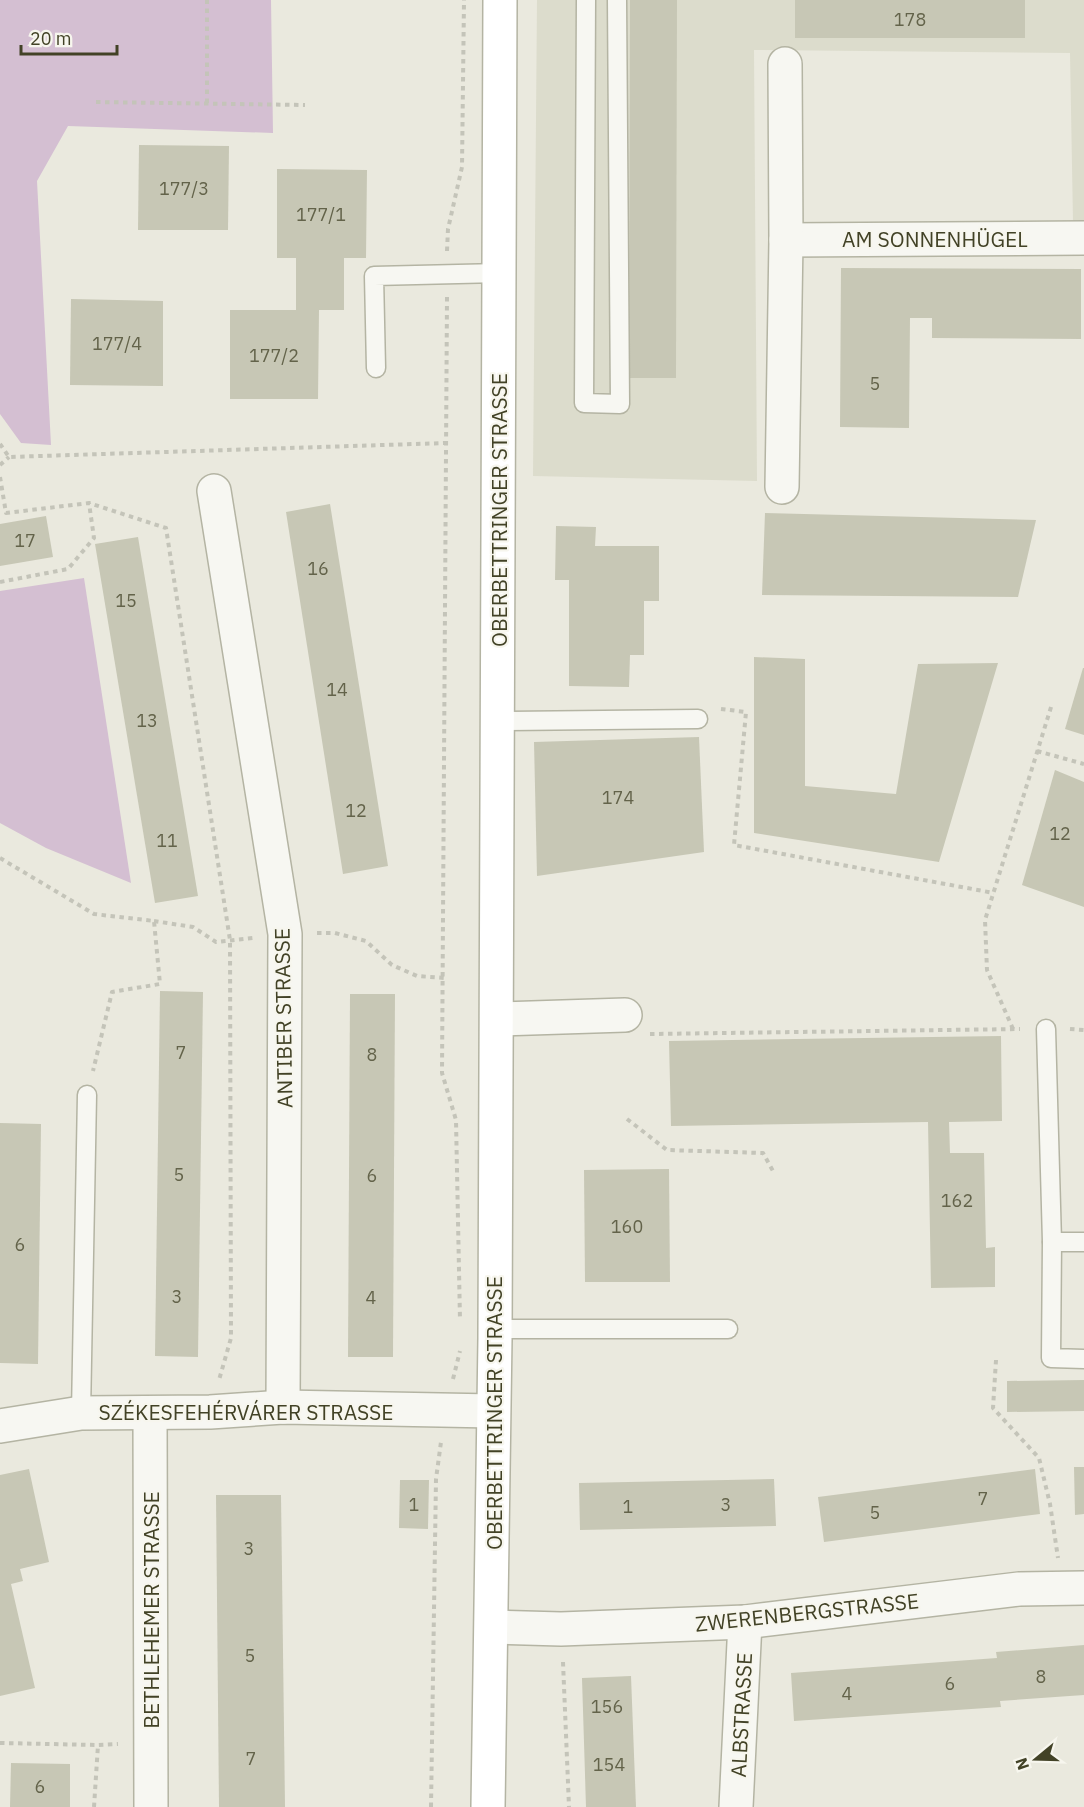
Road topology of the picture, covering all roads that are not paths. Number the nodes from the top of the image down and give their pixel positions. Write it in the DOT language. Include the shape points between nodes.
graph roads {
  1 [pos="500,0"];
  2 [pos="586,0"];
  3 [pos="617,0"];
  4 [pos="785,64"];
  5 [pos="1084,238"];
  6 [pos="786,240"];
  7 [pos="500,273"];
  8 [pos="376,368"];
  9 [pos="782,487"];
  10 [pos="214,491"];
  11 [pos="698,719"];
  12 [pos="498,721"];
  13 [pos="497,1019"];
  14 [pos="637,1024"];
  15 [pos="1046,1029"];
  16 [pos="87,1095"];
  17 [pos="1052,1242"];
  18 [pos="1084,1242"];
  19 [pos="494,1329"];
  20 [pos="728,1329"];
  21 [pos="1084,1359"];
  22 [pos="283,1407"];
  23 [pos="493,1411"];
  24 [pos="81,1413"];
  25 [pos="150,1413"];
  26 [pos="0,1426"];
  27 [pos="1073,1588"];
  28 [pos="745,1622"];
  29 [pos="493,1627"];
  30 [pos="151,1807"];
  31 [pos="488,1807"];
  32 [pos="736,1807"];
  1 -- 7 [label="street, OBERBETTRINGER STRASSE"];
  2 -- 3 [label="lane" via="585,403 620,404"];
  4 -- 6 [label="street"];
  5 -- 6 [label="street, AM SONNENHÜGEL"];
  6 -- 9 [label="street"];
  7 -- 8 [label="lane" via="374,276"];
  7 -- 12 [label="street, OBERBETTRINGER STRASSE"];
  10 -- 22 [label="street, ANTIBER STRASSE" via="285,934"];
  11 -- 12 [label="lane"];
  12 -- 13 [label="street, OBERBETTRINGER STRASSE"];
  13 -- 14 [label="street"];
  13 -- 19 [label="street, OBERBETTRINGER STRASSE"];
  15 -- 17 [label="lane"];
  16 -- 24 [label="lane"];
  17 -- 18 [label="lane"];
  17 -- 21 [label="lane" via="1052,1358"];
  19 -- 20 [label="lane"];
  19 -- 23 [label="street, OBERBETTRINGER STRASSE"];
  22 -- 23 [label="street, SZÉKESFEHÉRVÁRER STRASSE"];
  22 -- 25 [label="street, SZÉKESFEHÉRVÁRER STRASSE"];
  23 -- 29 [label="street, OBERBETTRINGER STRASSE"];
  24 -- 25 [label="street, SZÉKESFEHÉRVÁRER STRASSE"];
  24 -- 26 [label="street, SZÉKESFEHÉRVÁRER STRASSE"];
  25 -- 30 [label="street, BETHLEHEMER STRASSE"];
  27 -- 28 [label="street, ZWERENBERGSTRASSE" via="1018,1589"];
  28 -- 29 [label="street, ZWERENBERGSTRASSE" via="561,1629"];
  28 -- 32 [label="street, ALBSTRASSE"];
  29 -- 31 [label="street, OBERBETTRINGER STRASSE"];
}
